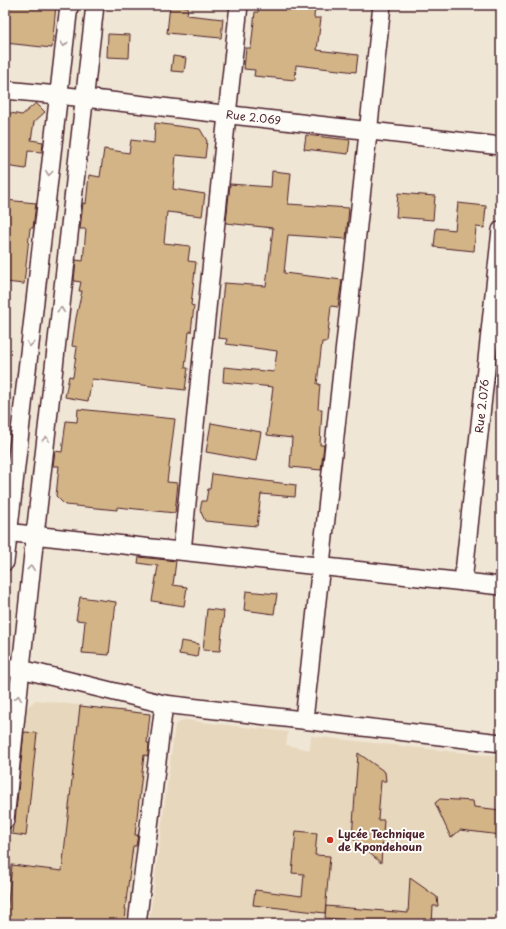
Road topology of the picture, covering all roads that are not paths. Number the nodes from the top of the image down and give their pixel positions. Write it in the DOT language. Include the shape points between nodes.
graph roads {
  1 [pos="69,5"];
  2 [pos="95,5"];
  3 [pos="239,5"];
  4 [pos="382,5"];
  5 [pos="5,90"];
  6 [pos="58,95"];
  7 [pos="84,98"];
  8 [pos="227,115"];
  9 [pos="368,131"];
  10 [pos="501,146"];
  11 [pos="501,230"];
  12 [pos="7,532"];
  13 [pos="35,535"];
  14 [pos="182,551"];
  15 [pos="5,562"];
  16 [pos="320,566"];
  17 [pos="463,582"];
  18 [pos="501,586"];
  19 [pos="13,668"];
  20 [pos="164,704"];
  21 [pos="304,720"];
  22 [pos="501,743"];
  23 [pos="5,820"];
  24 [pos="137,924"];
  1 -- 6 [label="street, one-way"];
  2 -- 7 [label="street"];
  3 -- 8 [label="street"];
  4 -- 9 [label="street"];
  5 -- 6 [label="street, Rue 2.069"];
  6 -- 7 [label="street, Rue 2.069"];
  6 -- 12 [label="street, one-way"];
  7 -- 8 [label="street, Rue 2.069"];
  13 -- 7 [label="street, one-way"];
  8 -- 9 [label="street, Rue 2.069"];
  8 -- 14 [label="street"];
  9 -- 10 [label="street, Rue 2.069"];
  9 -- 16 [label="street"];
  11 -- 17 [label="street, Rue 2.076"];
  12 -- 13 [label="street"];
  12 -- 15 [label="street"];
  13 -- 14 [label="street"];
  19 -- 13 [label="street, one-way"];
  14 -- 16 [label="street"];
  16 -- 17 [label="street"];
  16 -- 21 [label="street"];
  17 -- 18 [label="street"];
  19 -- 20 [label="street"];
  23 -- 19 [label="street, one-way"];
  20 -- 21 [label="street"];
  20 -- 24 [label="street"];
  21 -- 22 [label="street"];
}
